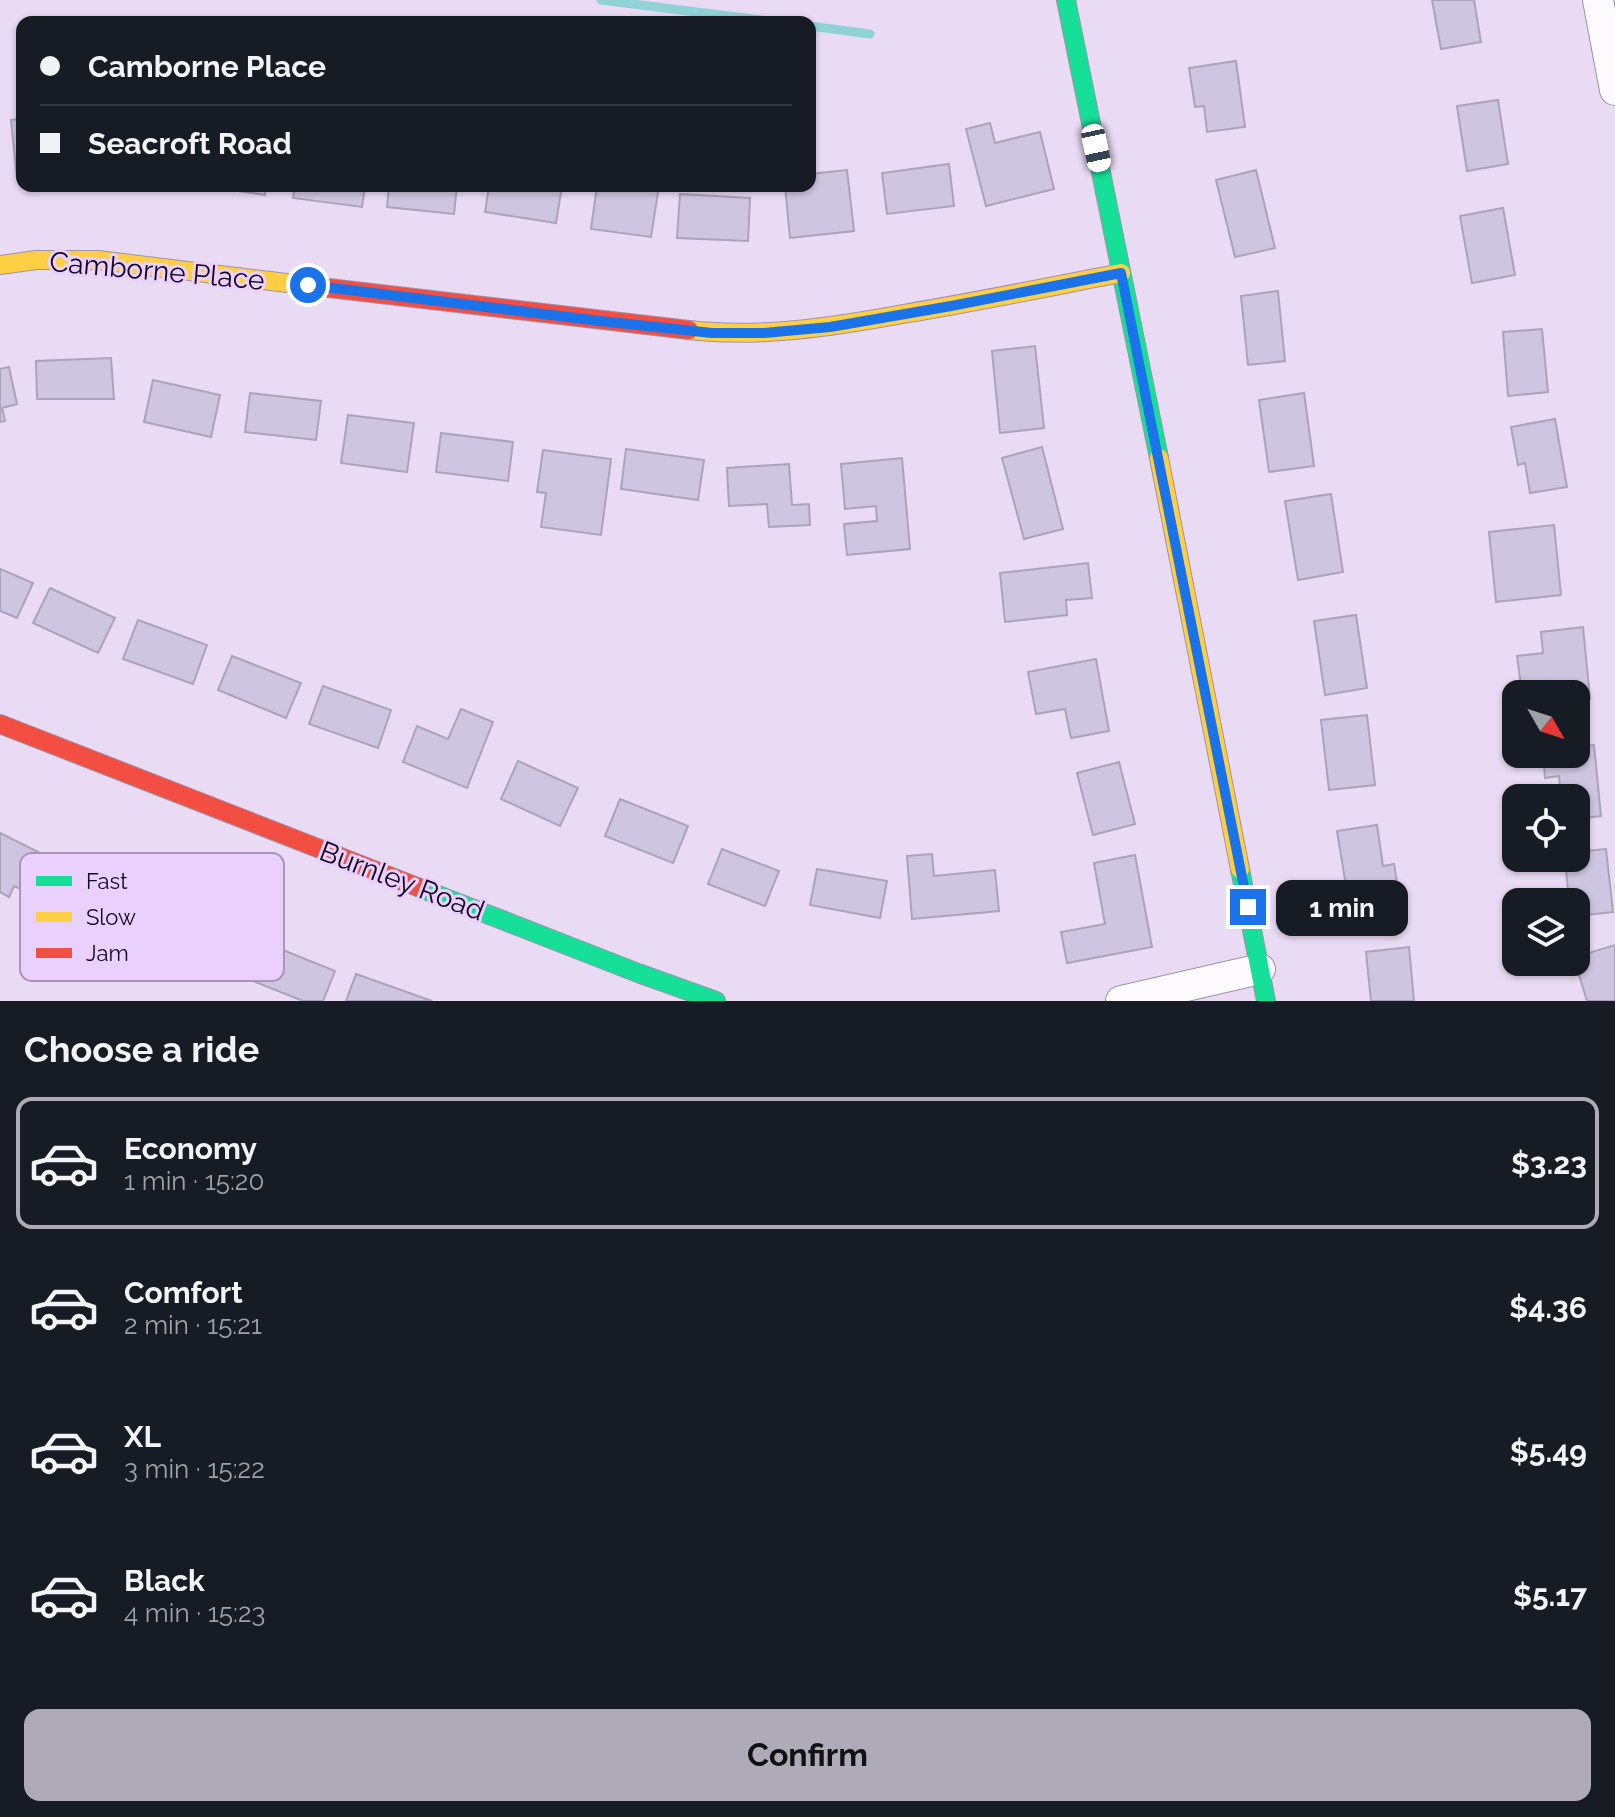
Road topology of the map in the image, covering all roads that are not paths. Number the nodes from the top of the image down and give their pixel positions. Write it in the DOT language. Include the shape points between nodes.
graph roads {
  1 [pos="1066,0"];
  2 [pos="1598,0"];
  3 [pos="1615,90"];
  4 [pos="0,265"];
  5 [pos="1121,273"];
  6 [pos="0,724"];
  7 [pos="1260,969"];
  8 [pos="716,1001"];
  9 [pos="1121,1001"];
  10 [pos="1266,1001"];
  1 -- 5 [label="street"];
  2 -- 3 [label="street"];
  4 -- 5 [label="street, Camborne Place" via="98,260 712,333 830,327"];
  5 -- 7 [label="street"];
  6 -- 8 [label="street, Burnley Road"];
  7 -- 9 [label="street"];
  7 -- 10 [label="street"];
}
